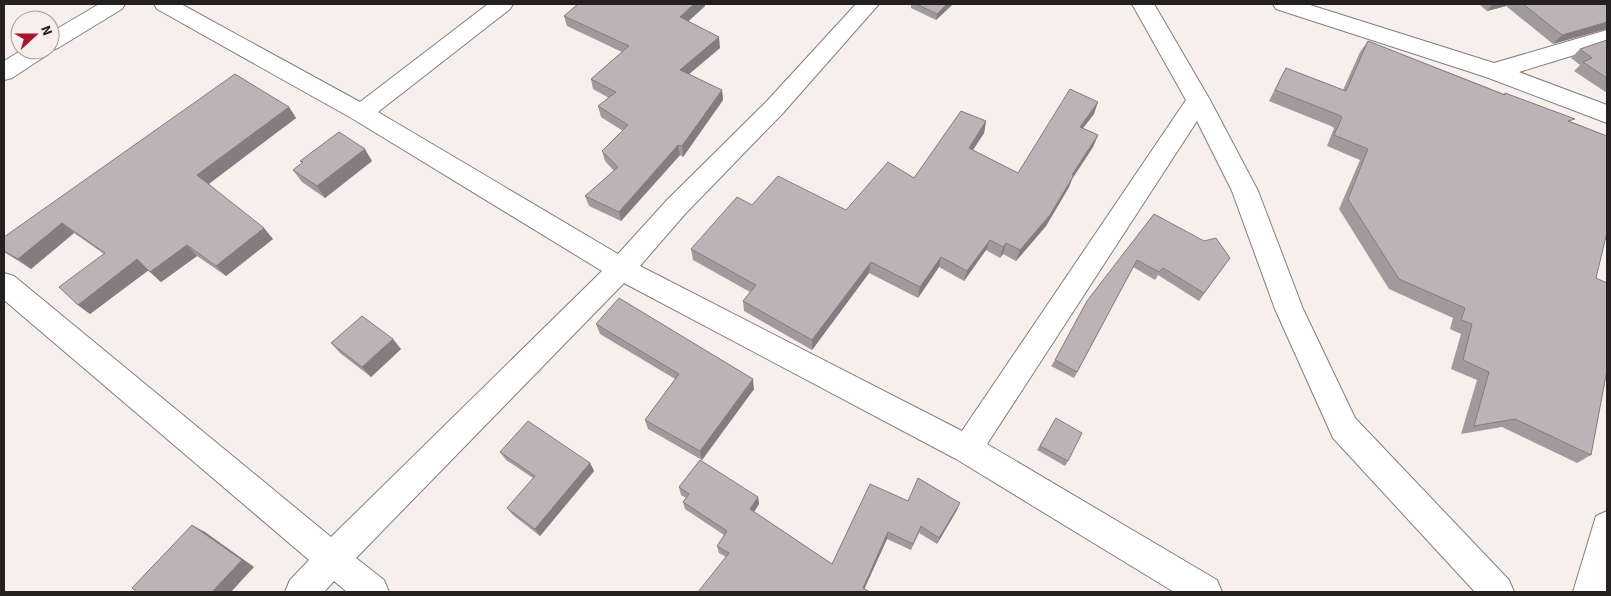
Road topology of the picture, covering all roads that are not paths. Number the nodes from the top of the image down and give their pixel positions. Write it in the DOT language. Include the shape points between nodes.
graph roads {
  1 [pos="114,4"];
  2 [pos="165,4"];
  3 [pos="502,4"];
  4 [pos="868,4"];
  5 [pos="1142,4"];
  6 [pos="1284,4"];
  7 [pos="60,37"];
  8 [pos="1607,37"];
  9 [pos="23,60"];
  10 [pos="4,72"];
  11 [pos="1494,72"];
  12 [pos="1198,100"];
  13 [pos="361,113"];
  14 [pos="1607,114"];
  15 [pos="621,269"];
  16 [pos="4,284"];
  17 [pos="967,449"];
  18 [pos="1607,527"];
  19 [pos="331,560"];
  20 [pos="302,592"];
  21 [pos="372,592"];
  22 [pos="1205,592"];
  23 [pos="1497,592"];
  24 [pos="1590,592"];
  1 -- 7 [label="street"];
  2 -- 13 [label="street"];
  3 -- 13 [label="street"];
  4 -- 15 [label="street" via="775,108 676,207"];
  5 -- 12 [label="street"];
  6 -- 11 [label="street"];
  8 -- 11 [label="street"];
  9 -- 10 [label="street"];
  11 -- 14 [label="street"];
  12 -- 17 [label="street"];
  12 -- 23 [label="street" via="1246,191 1289,309 1344,428"];
  13 -- 15 [label="street"];
  15 -- 17 [label="street"];
  15 -- 19 [label="street"];
  16 -- 19 [label="street"];
  17 -- 22 [label="street"];
  18 -- 24 [label="street"];
  19 -- 20 [label="street"];
  19 -- 21 [label="street"];
}
